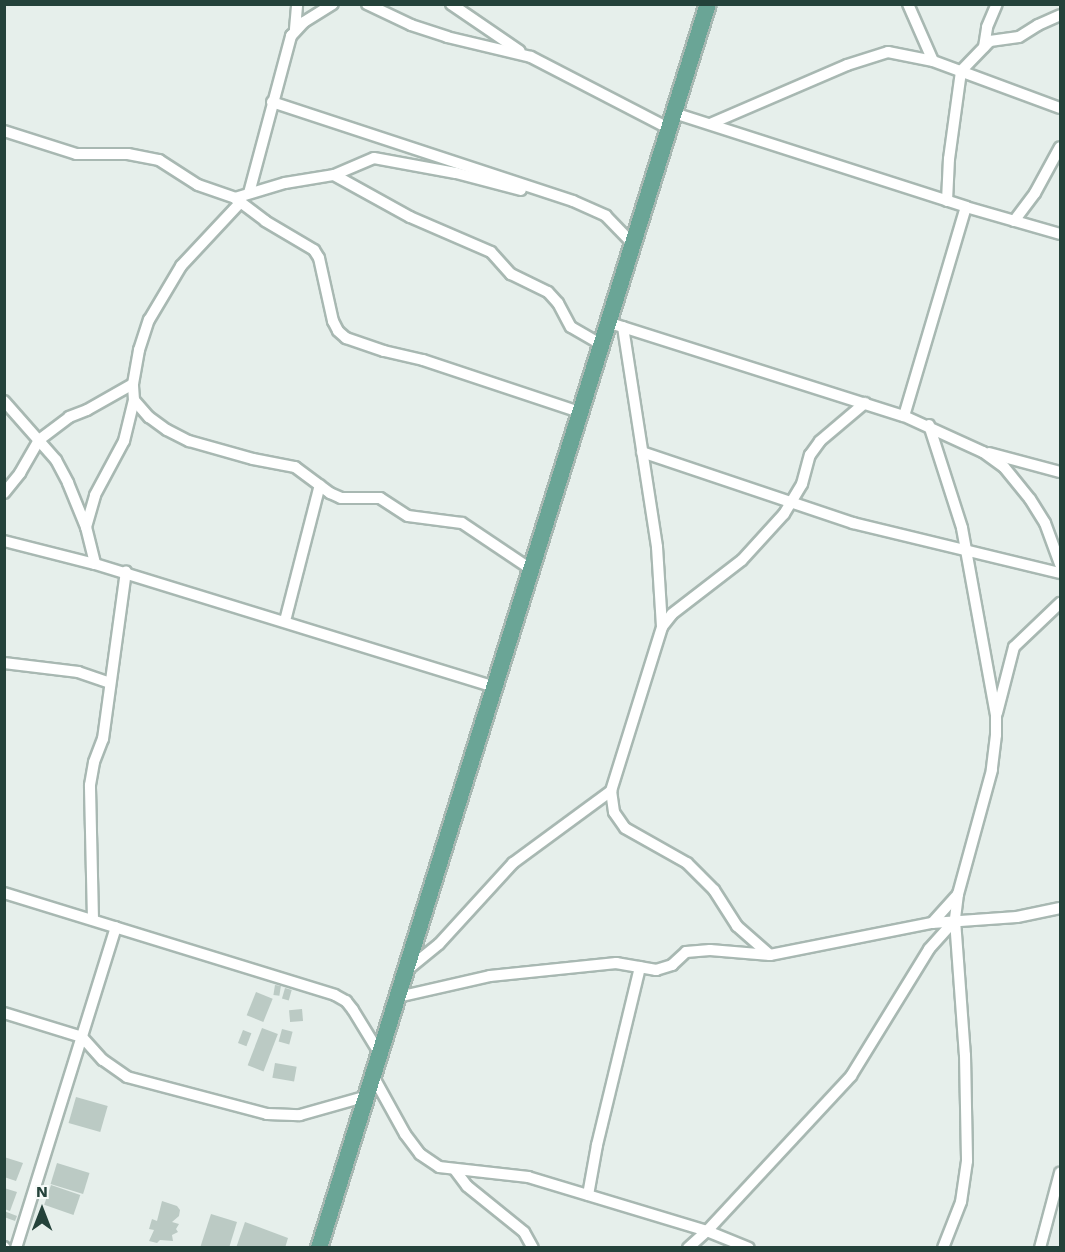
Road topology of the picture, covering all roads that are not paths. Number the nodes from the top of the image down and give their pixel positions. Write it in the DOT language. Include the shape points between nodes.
graph roads {
  1 [pos="297,4"];
  2 [pos="333,4"];
  3 [pos="367,4"];
  4 [pos="451,4"];
  5 [pos="708,4"];
  6 [pos="908,4"];
  7 [pos="997,4"];
  8 [pos="1060,15"];
  9 [pos="296,29"];
  10 [pos="984,47"];
  11 [pos="531,57"];
  12 [pos="933,61"];
  13 [pos="961,71"];
  14 [pos="273,102"];
  15 [pos="1060,108"];
  16 [pos="672,121"];
  17 [pos="710,124"];
  18 [pos="4,131"];
  19 [pos="1060,147"];
  20 [pos="334,175"];
  21 [pos="249,193"];
  22 [pos="562,197"];
  23 [pos="238,201"];
  24 [pos="947,201"];
  25 [pos="966,207"];
  26 [pos="1014,221"];
  27 [pos="1060,234"];
  28 [pos="634,245"];
  29 [pos="616,325"];
  30 [pos="602,345"];
  31 [pos="133,384"];
  32 [pos="134,400"];
  33 [pos="4,401"];
  34 [pos="865,404"];
  35 [pos="579,412"];
  36 [pos="904,416"];
  37 [pos="929,425"];
  38 [pos="39,440"];
  39 [pos="642,452"];
  40 [pos="983,452"];
  41 [pos="1060,472"];
  42 [pos="320,485"];
  43 [pos="4,494"];
  44 [pos="790,503"];
  45 [pos="86,527"];
  46 [pos="4,541"];
  47 [pos="966,550"];
  48 [pos="95,564"];
  49 [pos="1060,564"];
  50 [pos="529,568"];
  51 [pos="126,572"];
  52 [pos="1060,573"];
  53 [pos="1060,603"];
  54 [pos="285,621"];
  55 [pos="662,627"];
  56 [pos="4,663"];
  57 [pos="110,683"];
  58 [pos="494,687"];
  59 [pos="996,716"];
  60 [pos="611,791"];
  61 [pos="4,893"];
  62 [pos="958,894"];
  63 [pos="1060,908"];
  64 [pos="93,920"];
  65 [pos="955,920"];
  66 [pos="932,923"];
  67 [pos="116,927"];
  68 [pos="770,955"];
  69 [pos="640,967"];
  70 [pos="404,972"];
  71 [pos="398,997"];
  72 [pos="4,1013"];
  73 [pos="82,1037"];
  74 [pos="380,1054"];
  75 [pos="373,1076"];
  76 [pos="367,1096"];
  77 [pos="455,1170"];
  78 [pos="1060,1173"];
  79 [pos="588,1195"];
  80 [pos="707,1231"];
  81 [pos="15,1248"];
  82 [pos="319,1248"];
  83 [pos="533,1248"];
  84 [pos="688,1248"];
  85 [pos="749,1248"];
  86 [pos="943,1248"];
  87 [pos="1040,1248"];
  1 -- 9 [label="street"];
  2 -- 9 [label="street"];
  3 -- 11 [label="street" via="411,25"];
  4 -- 11 [label="street"];
  5 -- 16 [label="main road"];
  6 -- 12 [label="street"];
  7 -- 10 [label="street"];
  8 -- 10 [label="street" via="1019,38 995,39"];
  9 -- 14 [label="street" via="286,48"];
  10 -- 13 [label="street"];
  11 -- 16 [label="street"];
  12 -- 13 [label="street"];
  12 -- 17 [label="street" via="882,52"];
  13 -- 15 [label="street"];
  13 -- 24 [label="street"];
  14 -- 21 [label="street"];
  14 -- 22 [label="street"];
  16 -- 17 [label="street"];
  16 -- 28 [label="main road"];
  17 -- 24 [label="street"];
  18 -- 23 [label="street" via="76,154 128,154 159,160 198,185"];
  19 -- 26 [label="street" via="1035,193"];
  20 -- 21 [label="street"];
  20 -- 22 [label="street" via="363,161 381,159"];
  20 -- 30 [label="street" via="410,216 491,252 511,274 548,292 571,327"];
  21 -- 23 [label="street"];
  22 -- 28 [label="street" via="606,216"];
  23 -- 31 [label="street" via="181,266 149,320"];
  23 -- 35 [label="street" via="314,250 333,321 346,338"];
  24 -- 25 [label="street"];
  25 -- 26 [label="street"];
  25 -- 36 [label="street"];
  26 -- 27 [label="street"];
  28 -- 29 [label="main road"];
  29 -- 30 [label="main road"];
  29 -- 34 [label="street"];
  29 -- 39 [label="street"];
  30 -- 35 [label="main road"];
  31 -- 32 [label="street"];
  31 -- 38 [label="street" via="69,417"];
  32 -- 42 [label="street" via="149,417 189,441 295,467"];
  32 -- 45 [label="street" via="122,448 95,495"];
  33 -- 38 [label="street"];
  34 -- 36 [label="street"];
  34 -- 44 [label="street" via="820,441"];
  35 -- 50 [label="main road"];
  36 -- 37 [label="street"];
  37 -- 40 [label="street"];
  37 -- 47 [label="street"];
  38 -- 43 [label="street"];
  38 -- 45 [label="street" via="56,460"];
  39 -- 44 [label="street"];
  39 -- 55 [label="street" via="657,547"];
  40 -- 41 [label="street"];
  40 -- 49 [label="street" via="1004,466 1030,499 1045,522"];
  42 -- 50 [label="street" via="341,498 380,498 408,516 462,522"];
  42 -- 54 [label="street"];
  44 -- 47 [label="street" via="853,523"];
  44 -- 55 [label="street" via="742,560 672,614"];
  45 -- 48 [label="street"];
  46 -- 48 [label="street"];
  47 -- 52 [label="street"];
  47 -- 59 [label="street"];
  48 -- 51 [label="street"];
  50 -- 58 [label="main road"];
  51 -- 54 [label="street"];
  51 -- 57 [label="street"];
  53 -- 59 [label="street" via="1014,647"];
  54 -- 58 [label="street"];
  55 -- 60 [label="street"];
  56 -- 57 [label="street" via="78,672"];
  57 -- 64 [label="street" via="103,739 90,785"];
  58 -- 70 [label="main road"];
  59 -- 62 [label="street" via="992,770"];
  60 -- 68 [label="street" via="614,812 625,828 687,863 714,890 737,926"];
  60 -- 70 [label="street" via="513,863 438,944"];
  61 -- 64 [label="street"];
  62 -- 65 [label="street"];
  62 -- 66 [label="street"];
  63 -- 65 [label="street" via="1017,917"];
  64 -- 67 [label="street"];
  65 -- 66 [label="street"];
  65 -- 80 [label="street" via="929,949 850,1076"];
  65 -- 86 [label="street" via="965,1055 967,1161 961,1202"];
  66 -- 68 [label="street"];
  67 -- 73 [label="street"];
  67 -- 74 [label="street" via="335,995 353,1010"];
  68 -- 69 [label="street" via="686,952 672,964 656,970"];
  69 -- 71 [label="street" via="616,963 490,975"];
  69 -- 79 [label="street"];
  70 -- 71 [label="main road"];
  71 -- 74 [label="main road"];
  72 -- 73 [label="street"];
  73 -- 76 [label="street" via="103,1060 127,1077 267,1114 300,1115"];
  73 -- 81 [label="street"];
  74 -- 75 [label="main road"];
  75 -- 76 [label="main road"];
  75 -- 77 [label="street" via="420,1154 438,1167"];
  76 -- 82 [label="main road"];
  77 -- 79 [label="street" via="528,1177"];
  77 -- 83 [label="street" via="466,1186 524,1232"];
  78 -- 87 [label="street"];
  79 -- 80 [label="street"];
  80 -- 84 [label="street"];
  80 -- 85 [label="street"];
}
